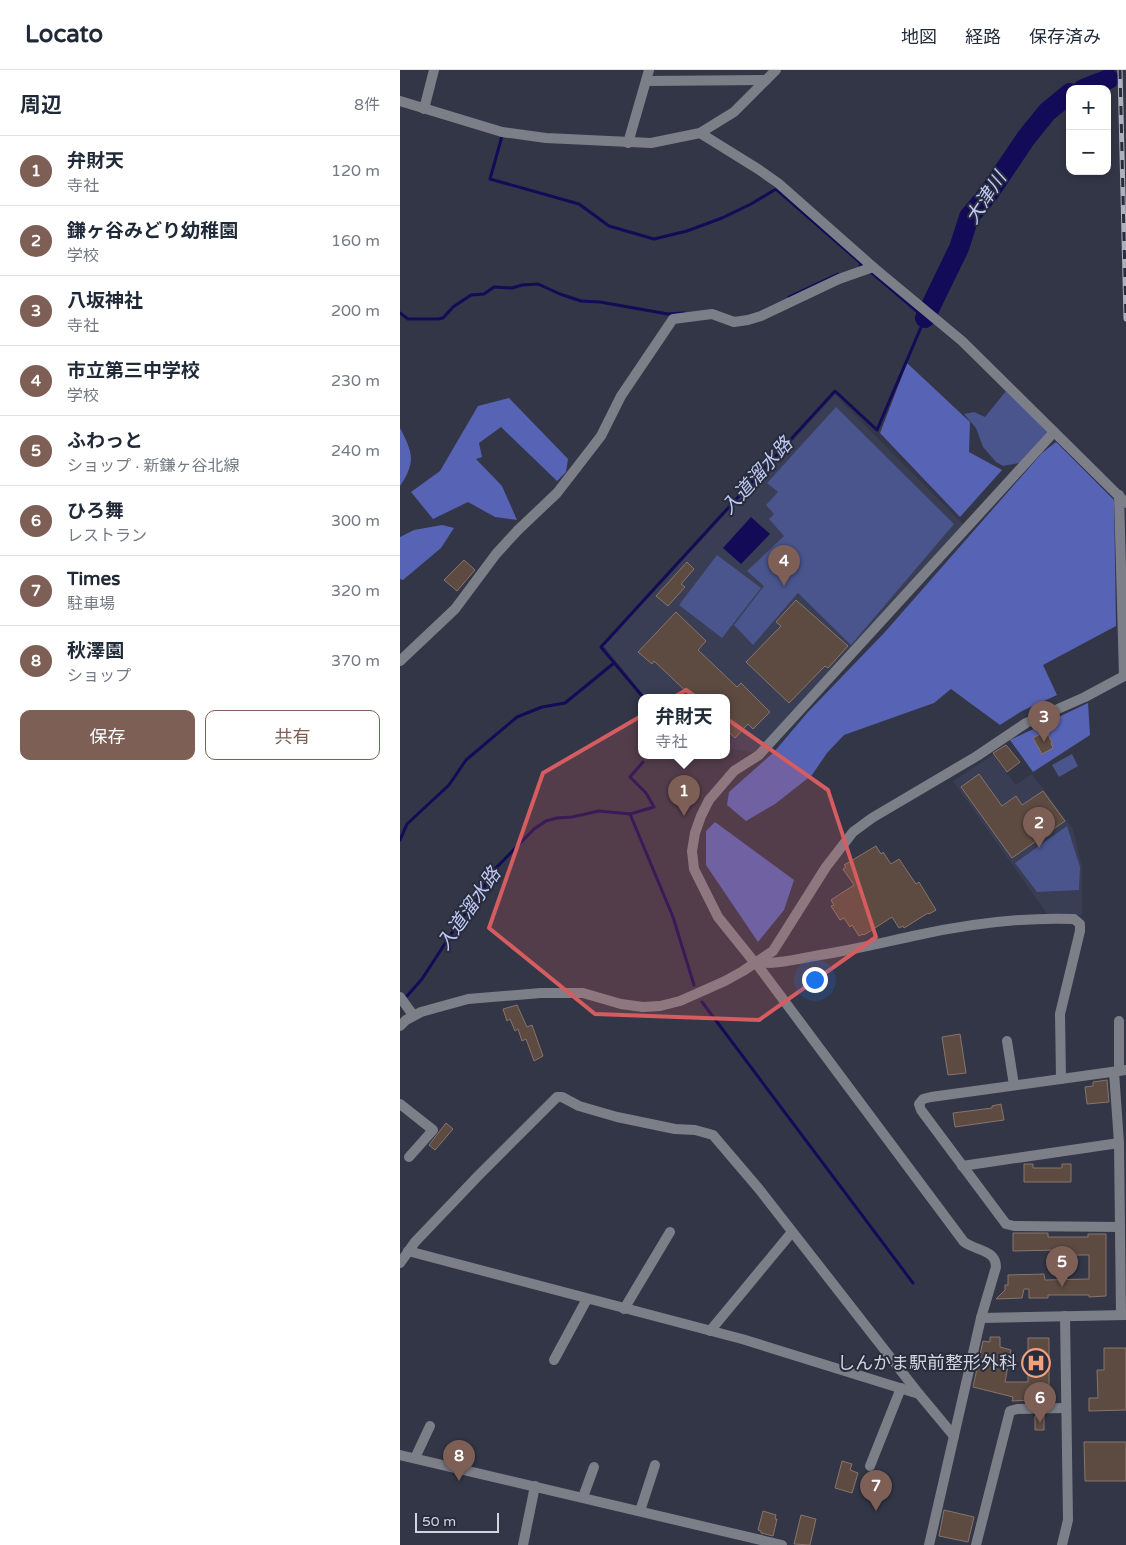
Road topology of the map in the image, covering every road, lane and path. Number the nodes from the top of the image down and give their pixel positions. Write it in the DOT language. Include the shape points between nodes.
graph roads {
  1 [pos="434,70"];
  2 [pos="776,70"];
  3 [pos="648,75"];
  4 [pos="766,80"];
  5 [pos="400,100"];
  6 [pos="424,109"];
  7 [pos="700,133"];
  8 [pos="628,143"];
  9 [pos="873,267"];
  10 [pos="1054,432"];
  11 [pos="1122,499"];
  12 [pos="400,661"];
  13 [pos="1125,675"];
  14 [pos="755,963"];
  15 [pos="400,997"];
  16 [pos="413,1015"];
  17 [pos="1119,1021"];
  18 [pos="400,1026"];
  19 [pos="1007,1041"];
  20 [pos="1121,1071"];
  21 [pos="1061,1078"];
  22 [pos="1014,1085"];
  23 [pos="400,1104"];
  24 [pos="1119,1143"];
  25 [pos="409,1157"];
  26 [pos="962,1166"];
  27 [pos="1120,1227"];
  28 [pos="670,1232"];
  29 [pos="792,1232"];
  30 [pos="408,1251"];
  31 [pos="400,1263"];
  32 [pos="587,1299"];
  33 [pos="624,1309"];
  34 [pos="1124,1315"];
  35 [pos="1065,1316"];
  36 [pos="982,1318"];
  37 [pos="710,1331"];
  38 [pos="554,1360"];
  39 [pos="901,1388"];
  40 [pos="919,1394"];
  41 [pos="1066,1408"];
  42 [pos="430,1426"];
  43 [pos="954,1436"];
  44 [pos="400,1455"];
  45 [pos="415,1458"];
  46 [pos="655,1466"];
  47 [pos="870,1466"];
  48 [pos="594,1467"];
  49 [pos="535,1486"];
  50 [pos="583,1497"];
  51 [pos="640,1511"];
  52 [pos="523,1545"];
  53 [pos="782,1545"];
  54 [pos="929,1545"];
  55 [pos="976,1545"];
  56 [pos="1062,1545"];
  1 -- 6 [label="street"];
  2 -- 4 [label="street"];
  3 -- 4 [label="street"];
  3 -- 8 [label="street"];
  4 -- 7 [label="street" via="734,112"];
  5 -- 6 [label="street"];
  6 -- 8 [label="street" via="502,132"];
  7 -- 8 [label="street" via="651,143"];
  7 -- 9 [label="street" via="778,183"];
  9 -- 10 [label="street" via="962,341"];
  9 -- 12 [label="street" via="748,320 734,322 712,314 673,319 621,396 602,436 558,493 496,554 455,609"];
  10 -- 11 [label="street"];
  10 -- 14 [label="street" via="759,755 734,771 709,800 701,816 692,851 694,869 718,917"];
  11 -- 13 [label="street"];
  13 -- 14 [label="street" via="1026,723 854,832 826,867 777,946"];
  14 -- 16 [label="street" via="696,995 660,1006 636,1006 583,993 541,993 468,999"];
  14 -- 21 [label="street" via="775,963 973,926 1074,919 1080,924 1080,931 1060,1014"];
  14 -- 36 [label="street" via="964,1242 996,1259"];
  15 -- 16 [label="street"];
  16 -- 18 [label="street"];
  17 -- 20 [label="street"];
  19 -- 22 [label="street"];
  20 -- 21 [label="street"];
  20 -- 24 [label="street"];
  21 -- 22 [label="street"];
  22 -- 26 [label="street" via="922,1099 919,1104 921,1110"];
  23 -- 25 [label="street" via="433,1130"];
  24 -- 26 [label="street"];
  24 -- 27 [label="street"];
  26 -- 27 [label="street" via="1006,1224"];
  27 -- 34 [label="street"];
  28 -- 33 [label="street"];
  29 -- 30 [label="street" via="713,1135 617,1117 557,1097"];
  29 -- 37 [label="street"];
  29 -- 40 [label="street"];
  30 -- 31 [label="street"];
  30 -- 32 [label="street"];
  32 -- 33 [label="street"];
  32 -- 38 [label="street"];
  33 -- 37 [label="street"];
  34 -- 35 [label="street"];
  35 -- 36 [label="street"];
  35 -- 41 [label="street"];
  36 -- 43 [label="street"];
  37 -- 39 [label="street"];
  39 -- 40 [label="street"];
  39 -- 47 [label="street"];
  40 -- 43 [label="street"];
  41 -- 55 [label="street" via="1010,1410"];
  41 -- 56 [label="street" via="1068,1520"];
  42 -- 45 [label="street"];
  43 -- 54 [label="street"];
  44 -- 45 [label="street"];
  45 -- 49 [label="street"];
  46 -- 51 [label="street"];
  48 -- 50 [label="street"];
  49 -- 50 [label="street"];
  49 -- 52 [label="street"];
  50 -- 51 [label="street"];
  51 -- 53 [label="street"];
}
